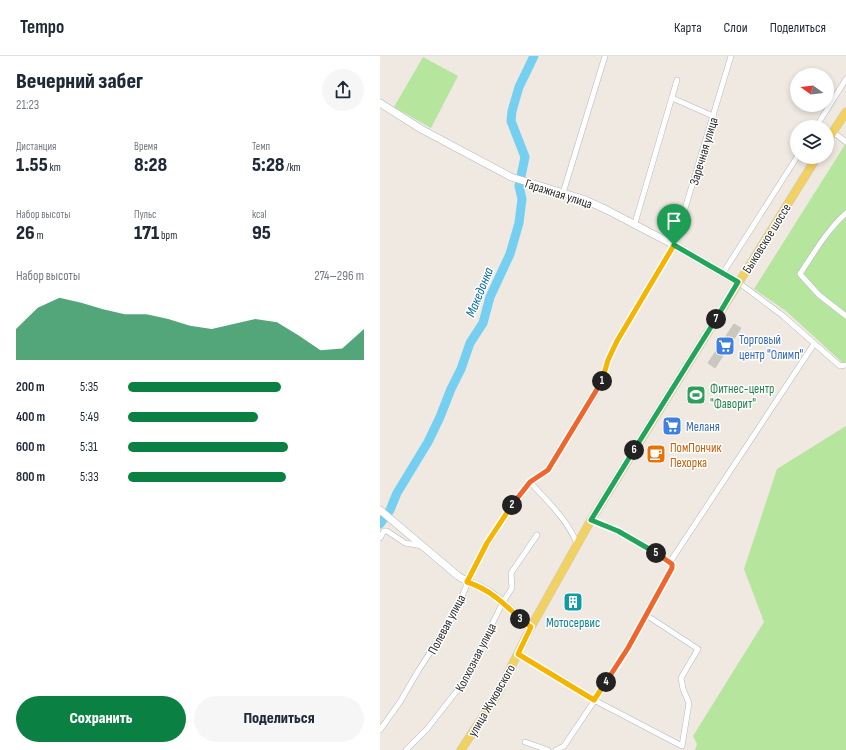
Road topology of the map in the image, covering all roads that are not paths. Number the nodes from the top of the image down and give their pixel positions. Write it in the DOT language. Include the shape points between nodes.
graph roads {
  1 [pos="604,56"];
  2 [pos="731,56"];
  3 [pos="846,79"];
  4 [pos="676,80"];
  5 [pos="672,98"];
  6 [pos="380,103"];
  7 [pos="846,112"];
  8 [pos="713,116"];
  9 [pos="820,120"];
  10 [pos="834,130"];
  11 [pos="834,133"];
  12 [pos="846,142"];
  13 [pos="793,164"];
  14 [pos="813,164"];
  15 [pos="563,193"];
  16 [pos="846,213"];
  17 [pos="635,223"];
  18 [pos="674,245"];
  19 [pos="723,273"];
  20 [pos="738,282"];
  21 [pos="846,316"];
  22 [pos="814,344"];
  23 [pos="846,365"];
  24 [pos="530,482"];
  25 [pos="382,511"];
  26 [pos="591,520"];
  27 [pos="537,534"];
  28 [pos="380,538"];
  29 [pos="577,544"];
  30 [pos="423,546"];
  31 [pos="670,562"];
  32 [pos="467,582"];
  33 [pos="503,602"];
  34 [pos="646,615"];
  35 [pos="531,627"];
  36 [pos="518,654"];
  37 [pos="594,700"];
  38 [pos="380,730"];
  39 [pos="525,742"];
  40 [pos="406,750"];
  41 [pos="461,750"];
  42 [pos="548,750"];
  43 [pos="556,750"];
  1 -- 15 [label="street"];
  2 -- 8 [label="street, Заречная улица"];
  3 -- 9 [label="street"];
  4 -- 5 [label="street"];
  5 -- 8 [label="street"];
  5 -- 17 [label="street"];
  6 -- 15 [label="street, Гаражная улица" via="433,136 520,181"];
  7 -- 10 [label="main road"];
  8 -- 18 [label="street, Заречная улица"];
  11 -- 12 [label="street"];
  13 -- 19 [label="street"];
  14 -- 20 [label="main road, Быковское шоссе"];
  15 -- 17 [label="street, Гаражная улица" via="583,199"];
  16 -- 21 [label="street" via="800,274 819,295"];
  17 -- 18 [label="street, Гаражная улица"];
  18 -- 19 [label="street, Гаражная улица"];
  18 -- 24 [label="street, Заречная улица" via="617,341 598,390 548,470"];
  19 -- 20 [label="street, Гаражная улица"];
  20 -- 22 [label="street" via="782,315"];
  20 -- 26 [label="main road, Быковское шоссе"];
  22 -- 23 [label="street" via="840,366"];
  22 -- 31 [label="street"];
  24 -- 29 [label="street" via="564,520"];
  24 -- 32 [label="street, Полевая улица" via="487,543"];
  25 -- 30 [label="street"];
  26 -- 29 [label="main road, Быковское шоссе"];
  26 -- 31 [label="street" via="618,531"];
  27 -- 33 [label="street, Колхозная улица" via="511,573 512,588"];
  28 -- 30 [label="street" via="384,531 387,531 405,542"];
  29 -- 35 [label="main road, улица Жуковского"];
  30 -- 32 [label="street"];
  31 -- 34 [label="street" via="672,568"];
  32 -- 33 [label="street" via="482,587"];
  32 -- 38 [label="street, Полевая улица" via="458,606 435,647"];
  33 -- 35 [label="street"];
  33 -- 40 [label="street, Колхозная улица" via="463,684 427,729"];
  34 -- 37 [label="street" via="613,673"];
  34 -- 37 [label="street" via="698,649 681,678 688,704 682,746"];
  35 -- 36 [label="main road, улица Жуковского"];
  36 -- 37 [label="street"];
  36 -- 41 [label="main road, улица Жуковского" via="497,695"];
  37 -- 43 [label="street" via="564,746"];
  39 -- 42 [label="street"];
}
